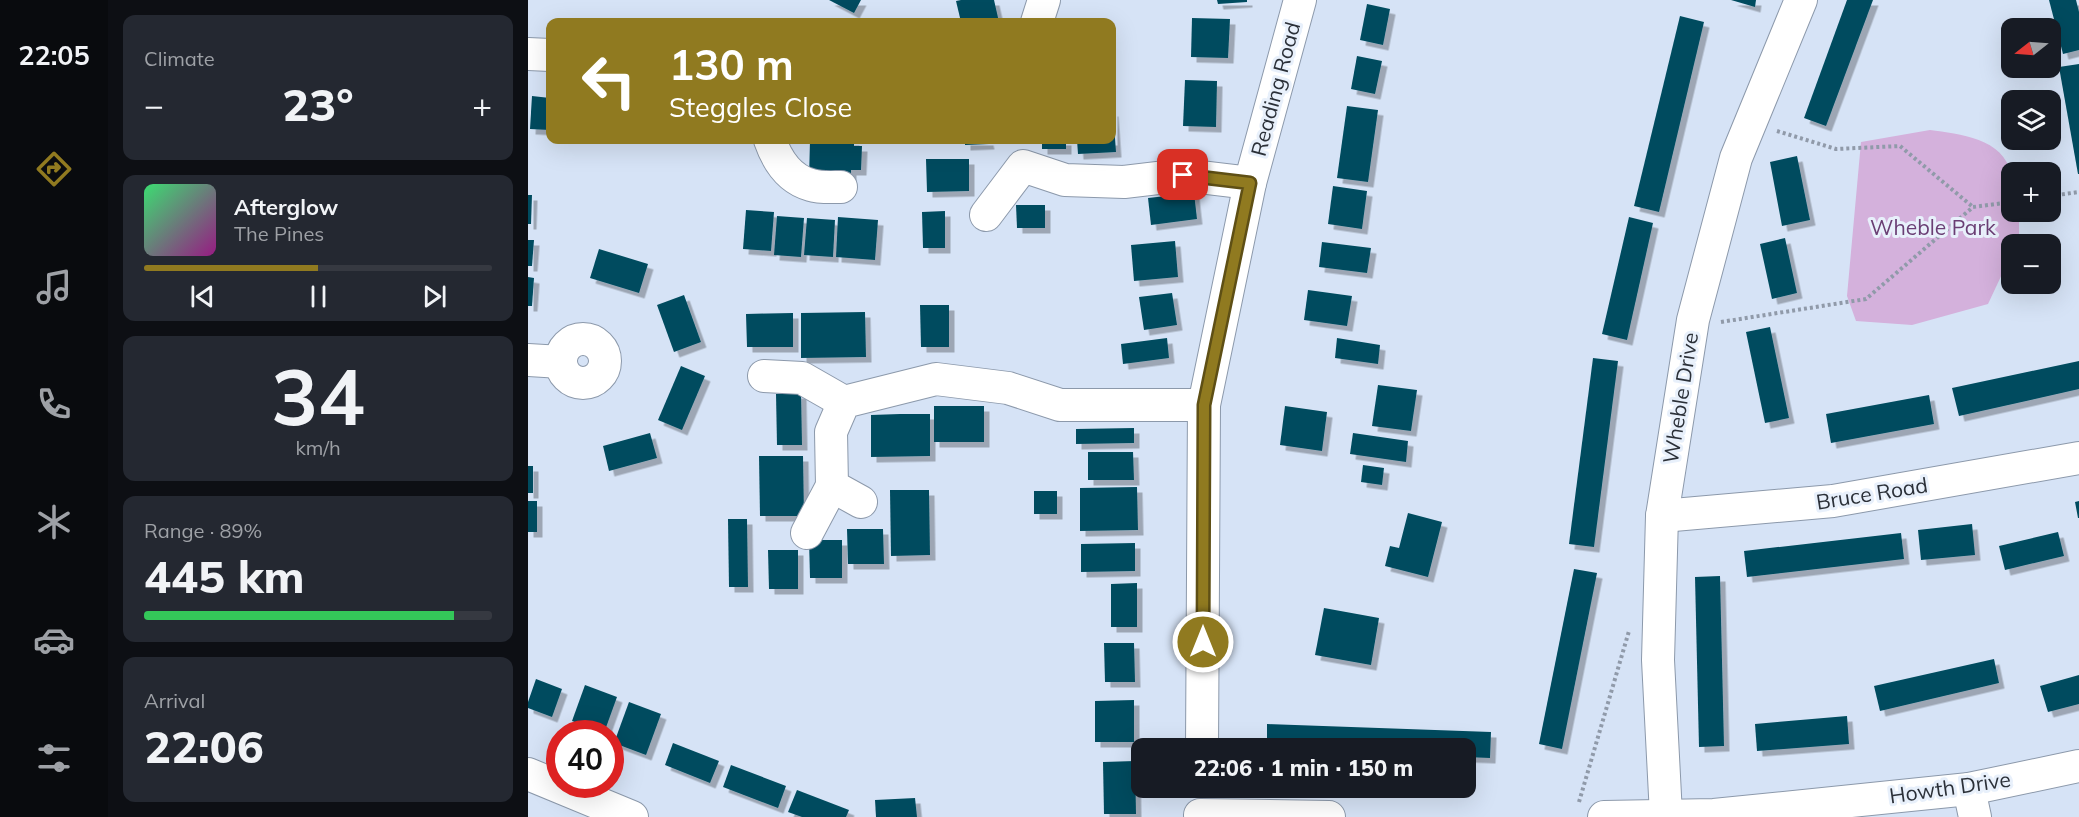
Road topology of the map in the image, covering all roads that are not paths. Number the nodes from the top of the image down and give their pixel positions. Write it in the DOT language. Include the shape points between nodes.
graph roads {
  1 [pos="1044,0"];
  2 [pos="1300,0"];
  3 [pos="1801,0"];
  4 [pos="1038,18"];
  5 [pos="528,54"];
  6 [pos="546,55"];
  7 [pos="771,144"];
  8 [pos="1022,153"];
  9 [pos="1250,183"];
  10 [pos="841,188"];
  11 [pos="986,215"];
  12 [pos="528,360"];
  13 [pos="561,362"];
  14 [pos="765,376"];
  15 [pos="844,402"];
  16 [pos="1204,405"];
  17 [pos="2079,458"];
  18 [pos="832,486"];
  19 [pos="861,502"];
  20 [pos="1662,516"];
  21 [pos="807,533"];
  22 [pos="1202,738"];
  23 [pos="2079,766"];
  24 [pos="528,774"];
  25 [pos="1972,803"];
  26 [pos="1201,806"];
  27 [pos="1591,811"];
  28 [pos="1666,815"];
  29 [pos="632,817"];
  30 [pos="1329,817"];
  1 -- 4 [label="street"];
  2 -- 9 [label="street, Reading Road"];
  3 -- 20 [label="street, Wheble Drive" via="1736,158 1693,320"];
  5 -- 6 [label="street"];
  7 -- 10 [label="street" via="792,176 811,185"];
  8 -- 9 [label="street" via="1065,180 1124,182 1183,175"];
  8 -- 11 [label="street"];
  9 -- 16 [label="street, Reading Road"];
  12 -- 13 [label="street"];
  14 -- 15 [label="street" via="802,378"];
  15 -- 16 [label="street" via="936,379 1008,388 1060,405"];
  15 -- 18 [label="street" via="831,432"];
  16 -- 22 [label="street, Reading Road"];
  17 -- 20 [label="street, Bruce Road" via="1833,501"];
  18 -- 19 [label="street"];
  18 -- 21 [label="street"];
  20 -- 28 [label="street, Wheble Drive" via="1658,660"];
  23 -- 25 [label="street, Howth Drive"];
  24 -- 29 [label="street"];
  25 -- 28 [label="street, Howth Drive"];
  26 -- 30 [label="street"];
  27 -- 28 [label="street, Howth Drive"];
}
